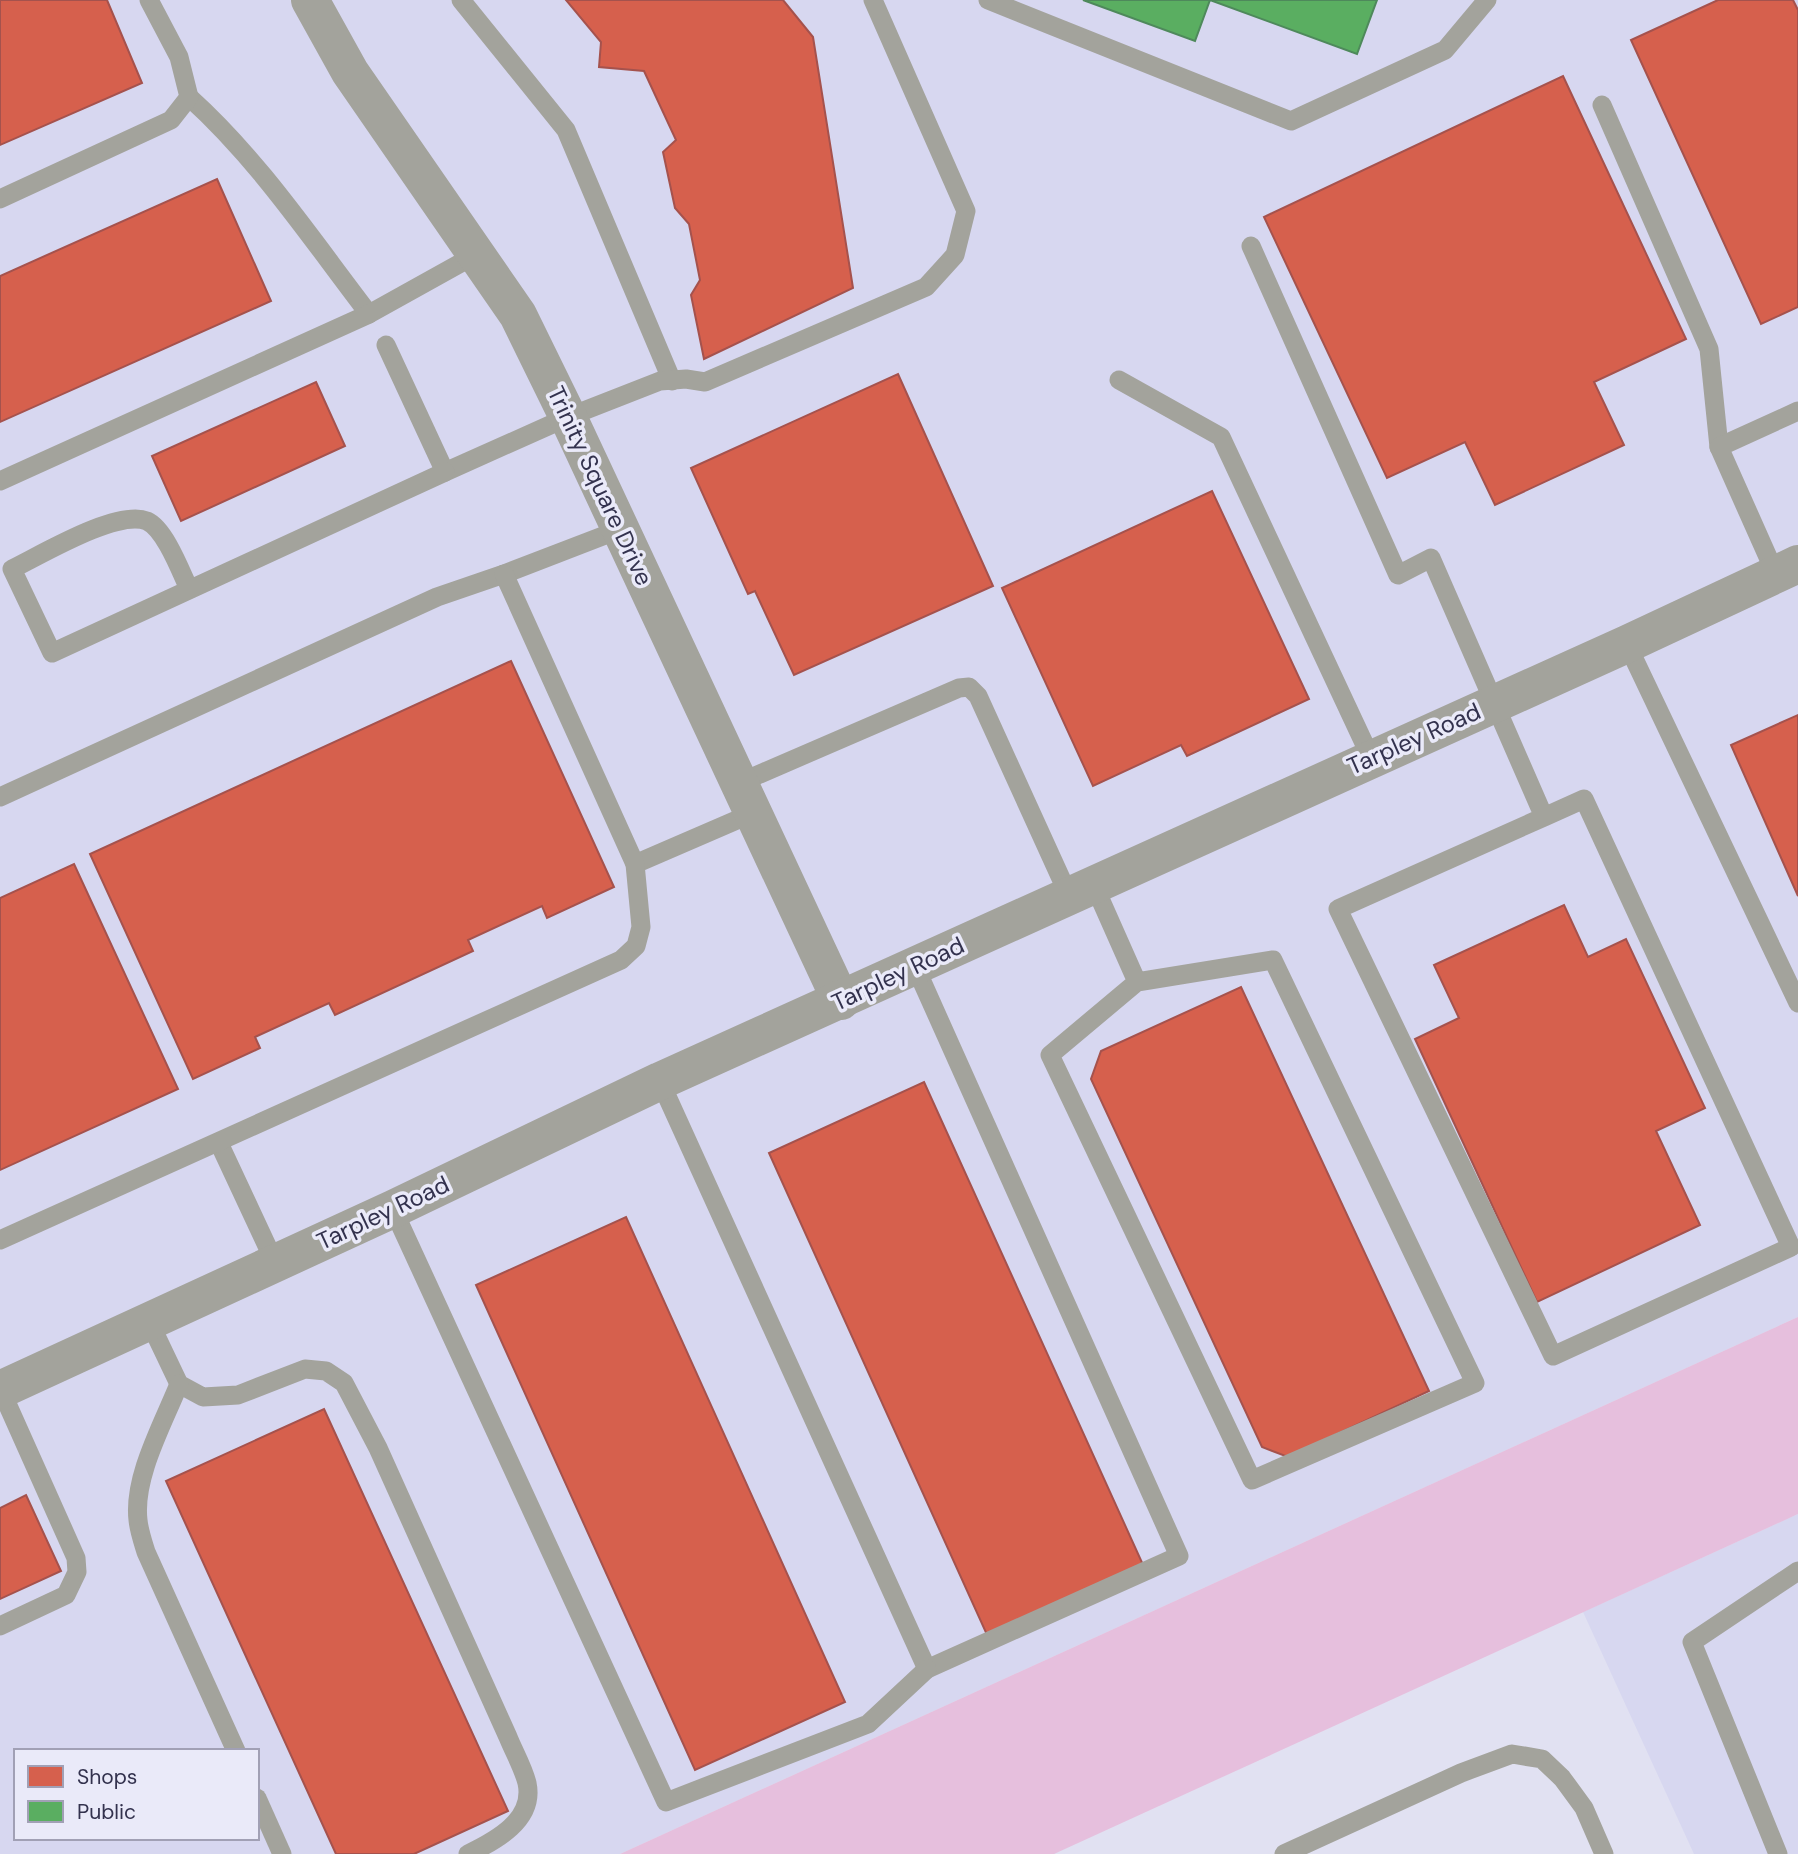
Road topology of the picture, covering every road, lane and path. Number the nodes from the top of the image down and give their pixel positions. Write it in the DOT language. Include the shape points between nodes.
graph roads {
  1 [pos="149,0"];
  2 [pos="310,0"];
  3 [pos="461,0"];
  4 [pos="873,0"];
  5 [pos="988,0"];
  6 [pos="1487,0"];
  7 [pos="189,97"];
  8 [pos="1602,105"];
  9 [pos="0,199"];
  10 [pos="1251,246"];
  11 [pos="477,254"];
  12 [pos="369,314"];
  13 [pos="386,345"];
  14 [pos="672,380"];
  15 [pos="1119,380"];
  16 [pos="1798,411"];
  17 [pos="568,416"];
  18 [pos="1719,447"];
  19 [pos="445,472"];
  20 [pos="0,481"];
  21 [pos="621,529"];
  22 [pos="1787,570"];
  23 [pos="504,574"];
  24 [pos="190,589"];
  25 [pos="1628,644"];
  26 [pos="1493,703"];
  27 [pos="1371,758"];
  28 [pos="0,797"];
  29 [pos="746,798"];
  30 [pos="1544,817"];
  31 [pos="635,864"];
  32 [pos="1082,890"];
  33 [pos="915,967"];
  34 [pos="1137,982"];
  35 [pos="841,1001"];
  36 [pos="1798,1003"];
  37 [pos="660,1081"];
  38 [pos="219,1143"];
  39 [pos="393,1209"];
  40 [pos="0,1240"];
  41 [pos="275,1263"];
  42 [pos="149,1321"];
  43 [pos="179,1384"];
  44 [pos="0,1390"];
  45 [pos="1798,1571"];
  46 [pos="0,1626"];
  47 [pos="927,1669"];
  48 [pos="235,1749"];
  49 [pos="259,1802"];
  50 [pos="282,1854"];
  51 [pos="468,1854"];
  52 [pos="1284,1854"];
  53 [pos="1604,1854"];
  54 [pos="1778,1854"];
  1 -- 7 [label="lane" via="178,57"];
  2 -- 11 [label="street, Trinity Square Drive" via="350,72"];
  3 -- 14 [label="lane" via="566,130"];
  4 -- 14 [label="lane" via="966,211 955,256 926,287 705,382"];
  5 -- 6 [label="lane" via="1291,121 1445,50"];
  7 -- 9 [label="lane" via="171,120"];
  7 -- 12 [label="lane" via="243,150"];
  8 -- 18 [label="lane" via="1709,349"];
  10 -- 26 [label="lane" via="1398,575 1431,558"];
  11 -- 12 [label="lane"];
  11 -- 17 [label="street, Trinity Square Drive" via="518,315"];
  12 -- 20 [label="lane"];
  13 -- 19 [label="lane"];
  14 -- 17 [label="lane"];
  15 -- 27 [label="lane" via="1221,437"];
  16 -- 18 [label="lane"];
  17 -- 19 [label="lane"];
  17 -- 21 [label="street, Trinity Square Drive"];
  18 -- 22 [label="lane"];
  19 -- 24 [label="lane"];
  21 -- 23 [label="lane"];
  21 -- 29 [label="street, Trinity Square Drive"];
  22 -- 25 [label="street, Tarpley Road"];
  23 -- 28 [label="lane" via="437,597"];
  23 -- 31 [label="lane"];
  24 -- 24 [label="lane" via="52,653 12,569 109,522 129,519 148,522 164,538"];
  25 -- 26 [label="street, Tarpley Road"];
  25 -- 36 [label="lane"];
  26 -- 27 [label="street, Tarpley Road"];
  26 -- 30 [label="lane"];
  27 -- 32 [label="street, Tarpley Road"];
  29 -- 31 [label="lane"];
  29 -- 32 [label="lane" via="959,688 969,687 978,695"];
  29 -- 35 [label="street, Trinity Square Drive"];
  30 -- 30 [label="lane" via="1584,799 1791,1247 1553,1356 1338,909"];
  31 -- 38 [label="lane" via="640,927 636,946 621,960"];
  32 -- 33 [label="street, Tarpley Road"];
  32 -- 34 [label="lane"];
  33 -- 35 [label="street, Tarpley Road"];
  33 -- 47 [label="lane" via="1179,1556"];
  34 -- 34 [label="lane" via="1050,1055 1252,1480 1475,1383 1273,960"];
  35 -- 37 [label="street, Tarpley Road"];
  37 -- 39 [label="street, Tarpley Road"];
  37 -- 47 [label="lane"];
  38 -- 40 [label="lane"];
  38 -- 41 [label="lane"];
  39 -- 41 [label="street, Tarpley Road"];
  39 -- 47 [label="lane" via="666,1802 868,1724"];
  41 -- 42 [label="street, Tarpley Road"];
  42 -- 43 [label="lane"];
  42 -- 44 [label="street, Tarpley Road"];
  43 -- 48 [label="lane" via="146,1465 138,1493 138,1521 146,1552"];
  43 -- 51 [label="lane" via="203,1397 238,1395 305,1369 327,1371 344,1383 378,1448 527,1785 520,1816 501,1837"];
  44 -- 46 [label="lane" via="76,1558 77,1572 66,1595"];
  45 -- 54 [label="lane" via="1692,1642"];
  49 -- 50 [label="lane"];
  52 -- 53 [label="lane" via="1512,1754 1542,1759 1562,1778 1584,1808"];
}
